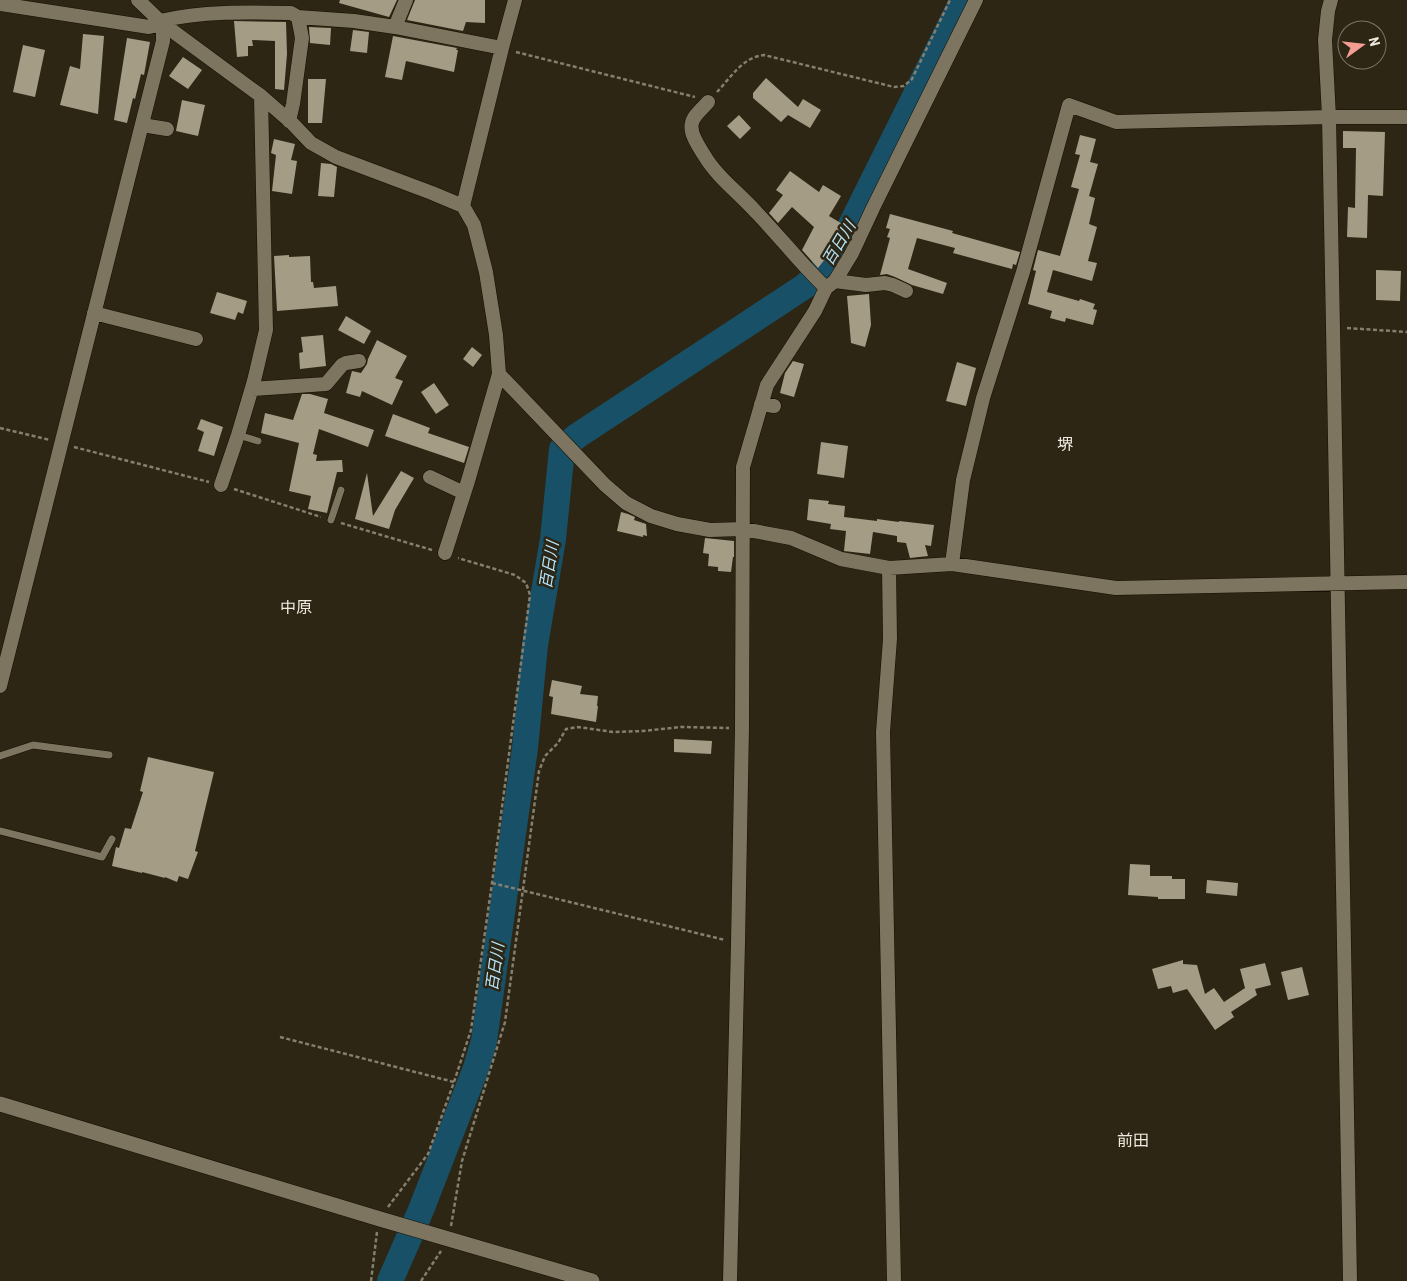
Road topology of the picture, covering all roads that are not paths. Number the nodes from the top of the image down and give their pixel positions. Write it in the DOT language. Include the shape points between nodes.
graph roads {
  1 [pos="138,0"];
  2 [pos="406,0"];
  3 [pos="515,0"];
  4 [pos="976,0"];
  5 [pos="1330,0"];
  6 [pos="0,4"];
  7 [pos="298,17"];
  8 [pos="162,23"];
  9 [pos="394,27"];
  10 [pos="502,48"];
  11 [pos="260,96"];
  12 [pos="708,102"];
  13 [pos="1328,117"];
  14 [pos="1407,117"];
  15 [pos="289,121"];
  16 [pos="142,125"];
  17 [pos="167,129"];
  18 [pos="463,206"];
  19 [pos="823,280"];
  20 [pos="906,290"];
  21 [pos="94,314"];
  22 [pos="196,339"];
  23 [pos="359,361"];
  24 [pos="500,374"];
  25 [pos="252,389"];
  26 [pos="238,435"];
  27 [pos="258,441"];
  28 [pos="430,477"];
  29 [pos="221,485"];
  30 [pos="342,490"];
  31 [pos="464,492"];
  32 [pos="331,520"];
  33 [pos="743,529"];
  34 [pos="444,553"];
  35 [pos="952,564"];
  36 [pos="889,568"];
  37 [pos="1407,582"];
  38 [pos="1337,583"];
  39 [pos="0,686"];
  40 [pos="109,755"];
  41 [pos="0,756"];
  42 [pos="0,831"];
  43 [pos="112,839"];
  44 [pos="0,1104"];
  45 [pos="592,1281"];
  46 [pos="730,1281"];
  47 [pos="894,1281"];
  48 [pos="1350,1281"];
  1 -- 8 [label="street"];
  2 -- 9 [label="street"];
  3 -- 10 [label="street"];
  4 -- 19 [label="street" via="852,253"];
  5 -- 13 [label="street" via="1325,40"];
  6 -- 8 [label="street" via="149,27"];
  7 -- 8 [label="street" via="290,13 241,12 182,17"];
  7 -- 9 [label="street"];
  7 -- 15 [label="street" via="302,38"];
  8 -- 11 [label="street"];
  8 -- 16 [label="street" via="163,41"];
  9 -- 10 [label="street"];
  10 -- 18 [label="street"];
  11 -- 15 [label="street"];
  11 -- 25 [label="street" via="266,330"];
  12 -- 19 [label="street" via="692,124 693,136 704,155"];
  13 -- 14 [label="street"];
  13 -- 35 [label="street" via="1116,122 1069,105 1023,272 983,398 963,480"];
  13 -- 38 [label="street"];
  15 -- 18 [label="street" via="311,143 336,157"];
  16 -- 17 [label="street"];
  16 -- 21 [label="street"];
  18 -- 24 [label="street" via="474,225 486,272"];
  19 -- 20 [label="street" via="866,285 885,283"];
  19 -- 33 [label="street" via="815,311 767,386 767,405 743,467"];
  21 -- 22 [label="street"];
  21 -- 39 [label="street"];
  23 -- 25 [label="street" via="346,363 326,384"];
  24 -- 31 [label="street"];
  24 -- 33 [label="street" via="626,504 677,524 710,530"];
  25 -- 26 [label="street"];
  26 -- 27 [label="lane"];
  26 -- 29 [label="street"];
  28 -- 31 [label="street"];
  30 -- 32 [label="lane"];
  31 -- 34 [label="street"];
  33 -- 36 [label="street" via="791,538 841,559"];
  33 -- 46 [label="street"];
  35 -- 36 [label="street"];
  35 -- 38 [label="street" via="1116,588"];
  36 -- 47 [label="street" via="890,639 883,732"];
  37 -- 38 [label="street"];
  38 -- 48 [label="street"];
  40 -- 41 [label="lane" via="33,745"];
  42 -- 43 [label="lane" via="102,857"];
  44 -- 45 [label="street"];
}
